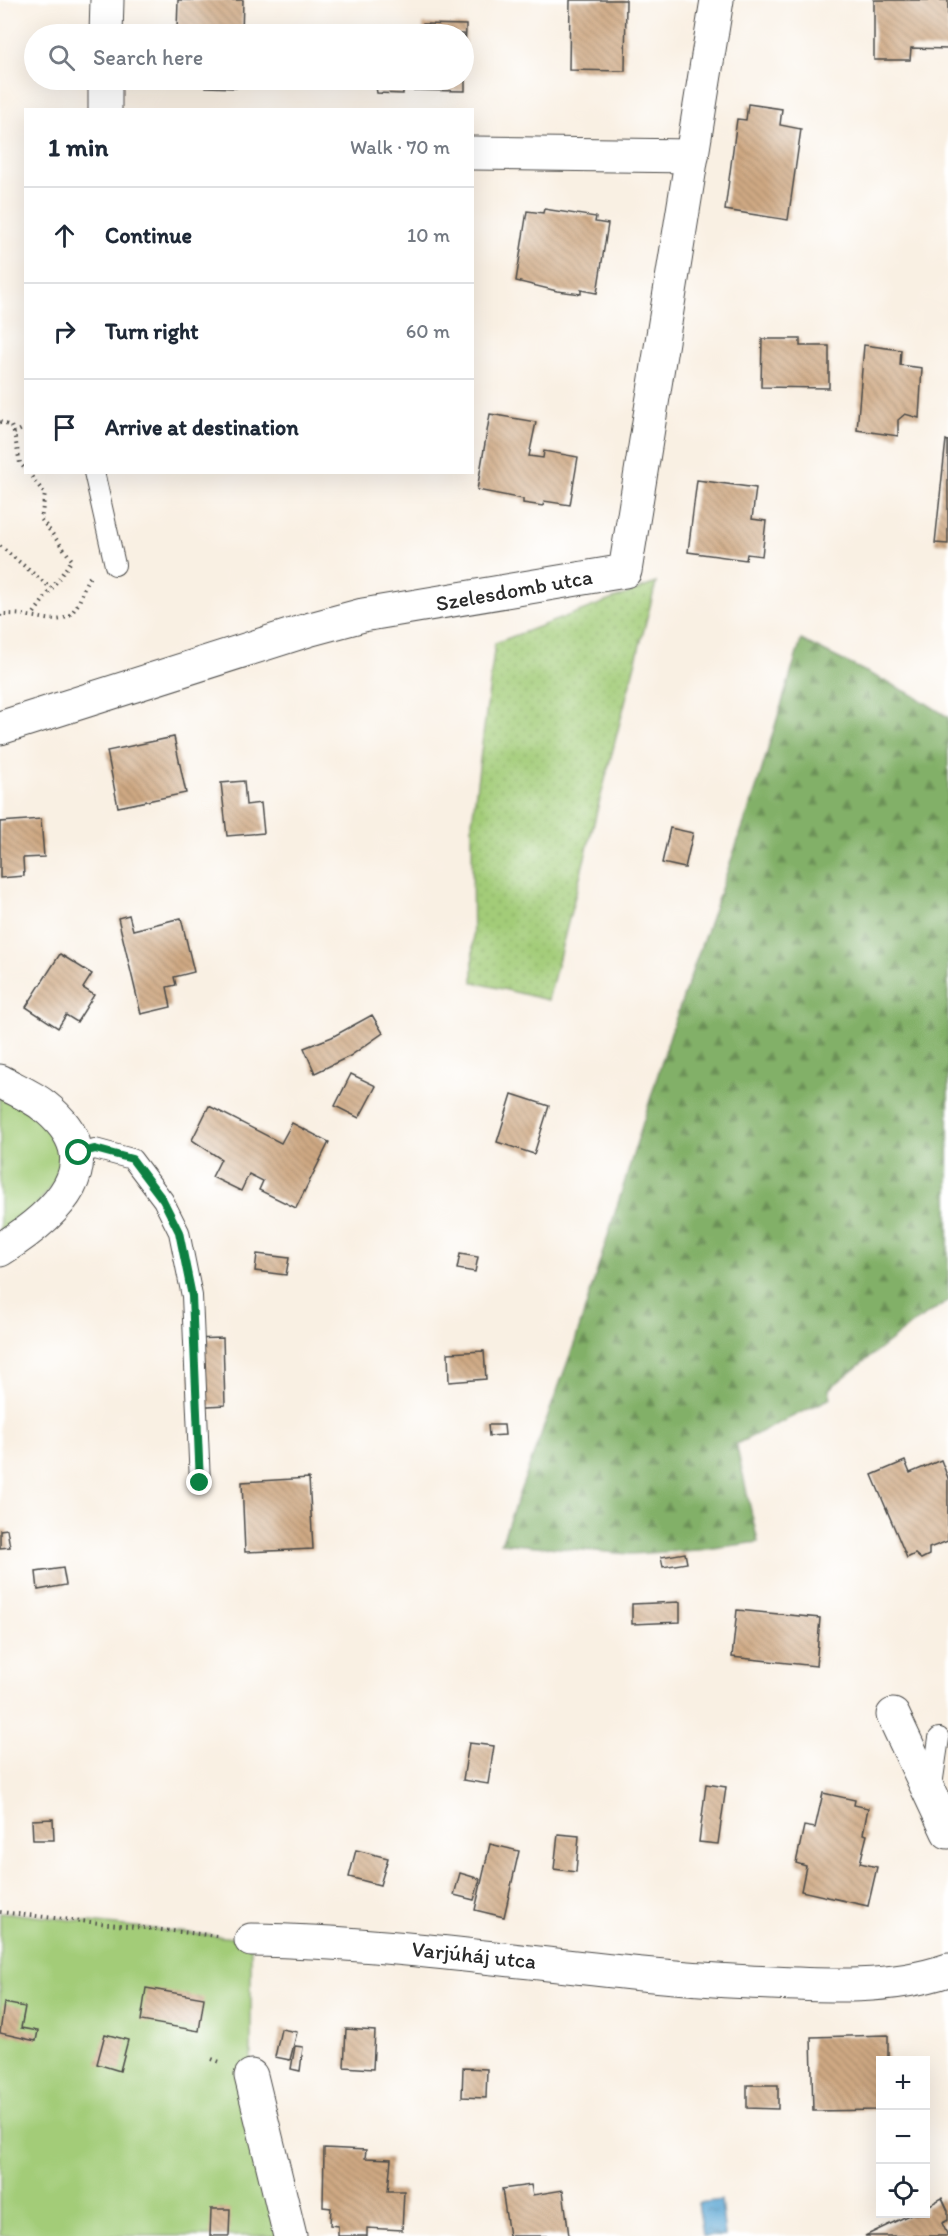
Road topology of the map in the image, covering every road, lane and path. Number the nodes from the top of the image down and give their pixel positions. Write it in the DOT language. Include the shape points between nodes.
graph roads {
  1 [pos="107,0"];
  2 [pos="717,0"];
  3 [pos="106,24"];
  4 [pos="105,90"];
  5 [pos="105,108"];
  6 [pos="474,153"];
  7 [pos="692,156"];
  8 [pos="0,422"];
  9 [pos="24,428"];
  10 [pos="14,434"];
  11 [pos="24,468"];
  12 [pos="29,474"];
  13 [pos="94,474"];
  14 [pos="0,546"];
  15 [pos="115,565"];
  16 [pos="51,588"];
  17 [pos="0,616"];
  18 [pos="32,616"];
  19 [pos="0,728"];
  20 [pos="0,1081"];
  21 [pos="79,1153"];
  22 [pos="0,1250"];
  23 [pos="200,1483"];
  24 [pos="893,1715"];
  25 [pos="939,1738"];
  26 [pos="930,1797"];
  27 [pos="948,1832"];
  28 [pos="0,1912"];
  29 [pos="251,1940"];
  30 [pos="948,1970"];
  31 [pos="250,2076"];
  32 [pos="290,2236"];
  1 -- 3 [label="street"];
  2 -- 7 [label="street, Szelesdomb utca"];
  4 -- 5 [label="street"];
  6 -- 7 [label="street"];
  7 -- 19 [label="street, Szelesdomb utca" via="626,571 363,615"];
  8 -- 10 [label="path" via="11,426"];
  9 -- 10 [label="path"];
  10 -- 11 [label="path"];
  12 -- 16 [label="path" via="45,494 41,519 72,560"];
  13 -- 15 [label="lane"];
  14 -- 16 [label="path"];
  15 -- 18 [label="path" via="89,578 75,609 68,615 56,621"];
  16 -- 18 [label="path"];
  17 -- 18 [label="path"];
  20 -- 21 [label="street" via="45,1106"];
  21 -- 22 [label="street" via="76,1173 50,1212 36,1227"];
  21 -- 23 [label="lane" via="95,1149 132,1159 163,1200 179,1232 192,1296"];
  24 -- 26 [label="street"];
  25 -- 26 [label="lane"];
  26 -- 27 [label="street"];
  28 -- 29 [label="path"];
  29 -- 30 [label="street, Varjúháj utca" via="351,1943 679,1979 773,1984 904,1981"];
  31 -- 32 [label="street"];
}
